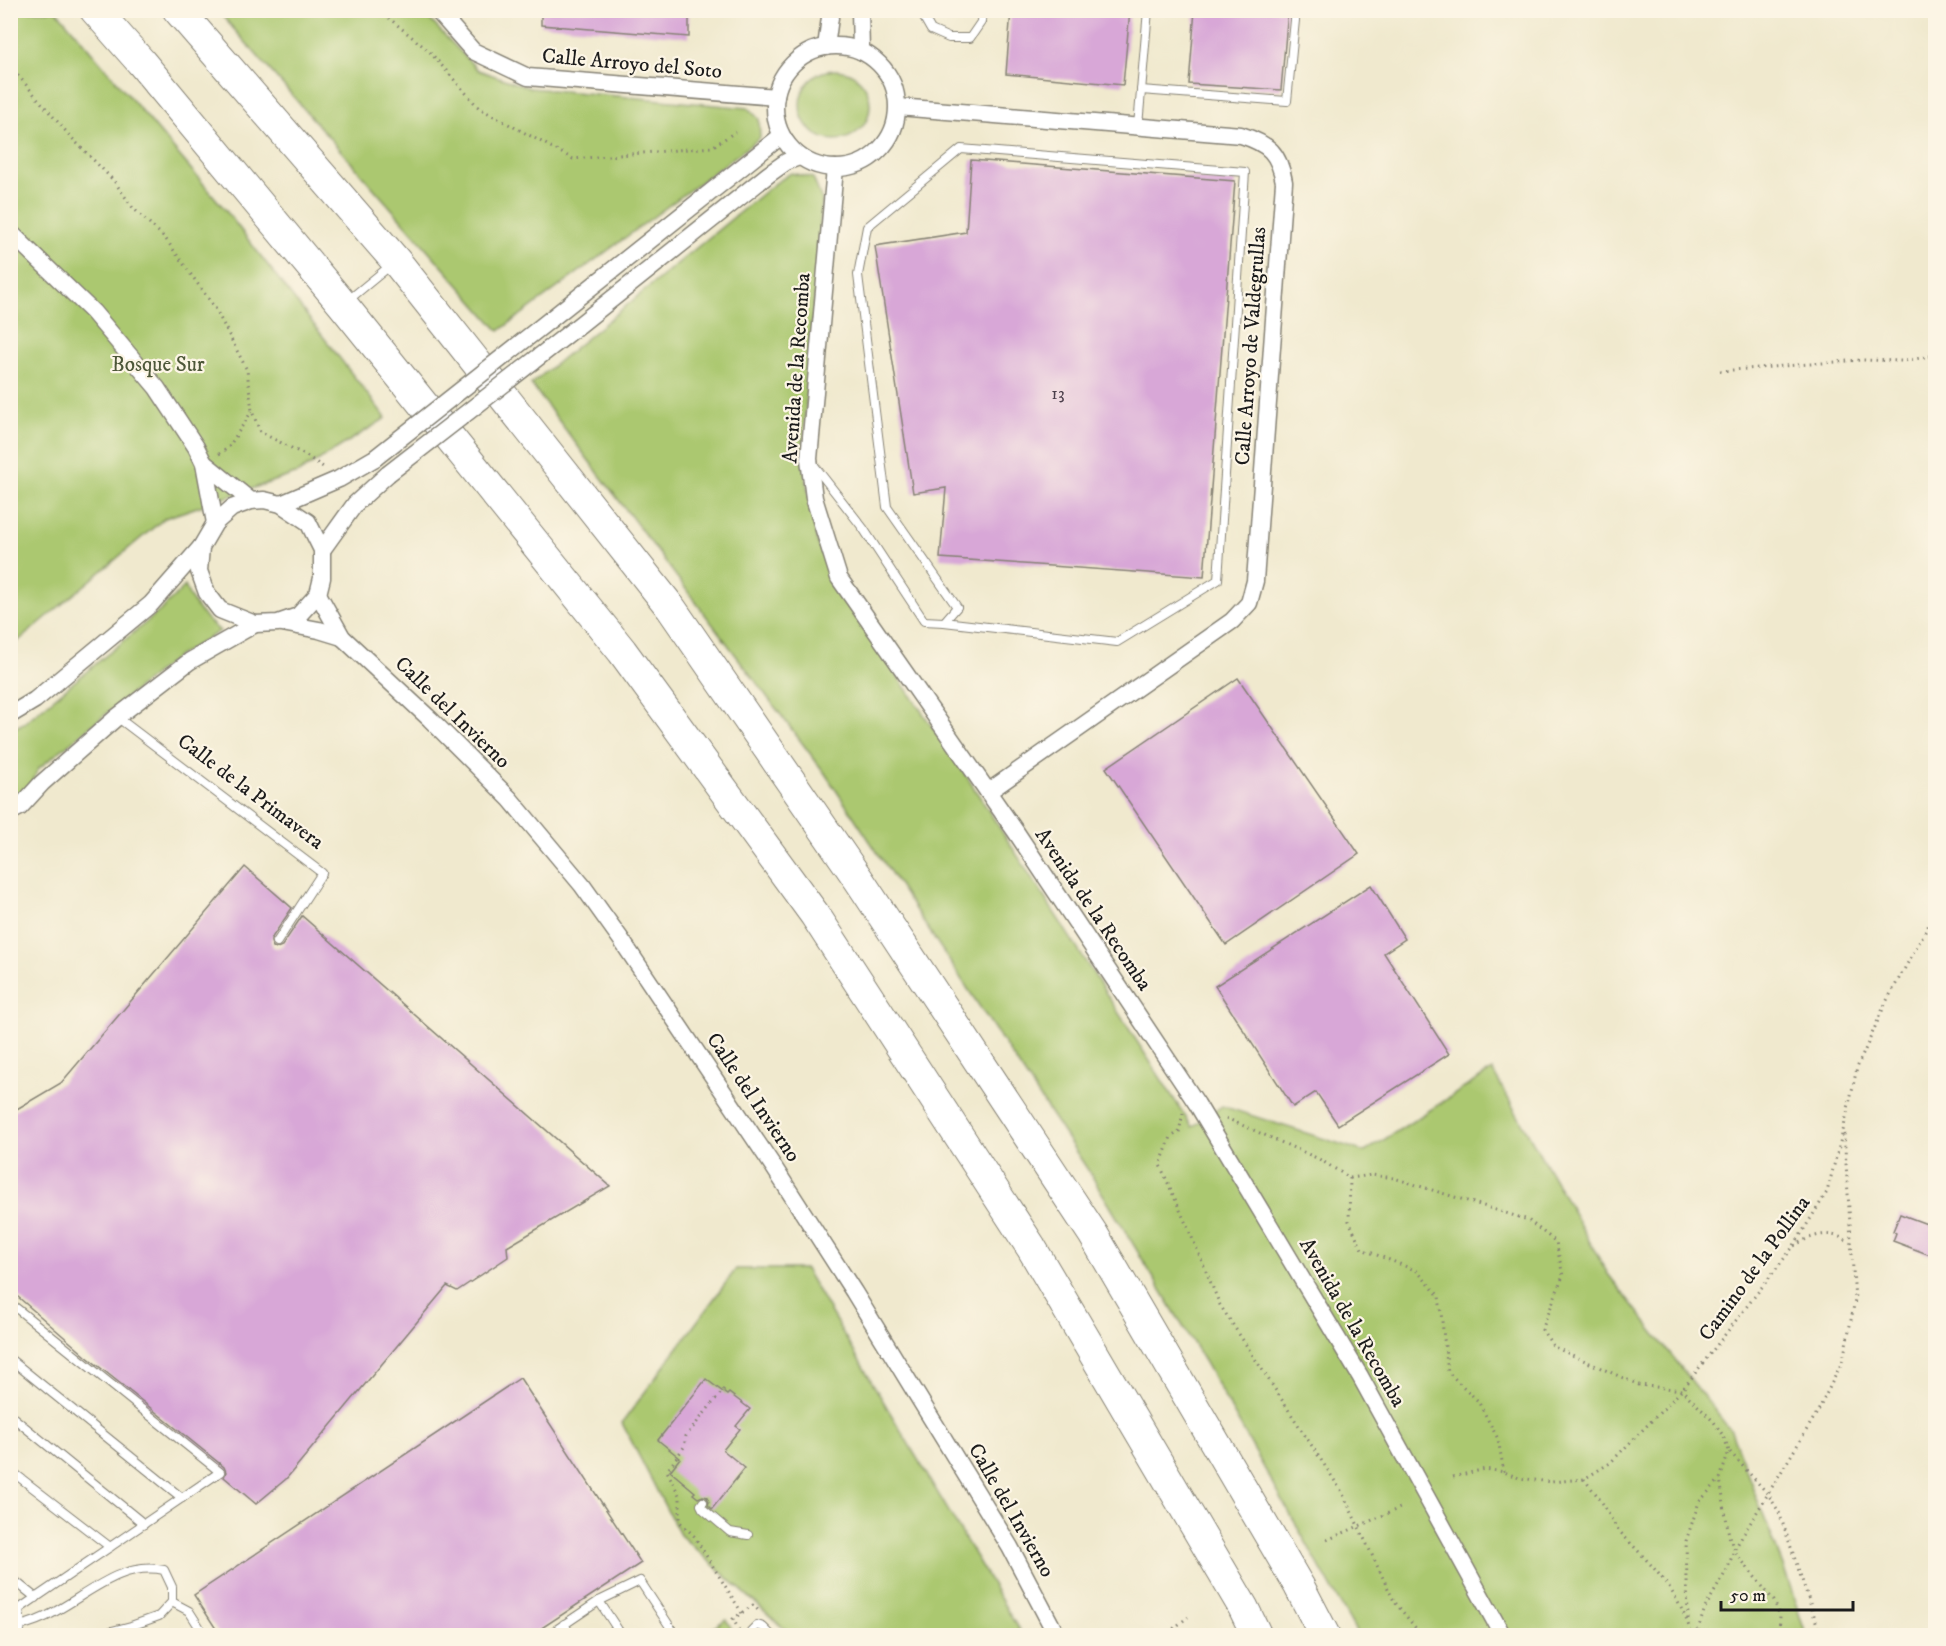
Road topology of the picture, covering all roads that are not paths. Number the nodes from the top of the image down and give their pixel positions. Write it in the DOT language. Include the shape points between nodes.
graph roads {
  1 [pos="95,10"];
  2 [pos="178,10"];
  3 [pos="437,10"];
  4 [pos="831,10"];
  5 [pos="860,10"];
  6 [pos="924,10"];
  7 [pos="982,10"];
  8 [pos="1148,10"];
  9 [pos="1296,10"];
  10 [pos="826,47"];
  11 [pos="861,51"];
  12 [pos="1141,90"];
  13 [pos="776,97"];
  14 [pos="898,107"];
  15 [pos="1138,126"];
  16 [pos="781,136"];
  17 [pos="799,157"];
  18 [pos="835,168"];
  19 [pos="10,232"];
  20 [pos="396,261"];
  21 [pos="342,305"];
  22 [pos="809,459"];
  23 [pos="204,463"];
  24 [pos="251,501"];
  25 [pos="281,504"];
  26 [pos="215,523"];
  27 [pos="201,547"];
  28 [pos="322,550"];
  29 [pos="318,594"];
  30 [pos="944,622"];
  31 [pos="278,623"];
  32 [pos="255,624"];
  33 [pos="342,638"];
  34 [pos="10,715"];
  35 [pos="117,717"];
  36 [pos="988,792"];
  37 [pos="10,812"];
  38 [pos="277,942"];
  39 [pos="10,1303"];
  40 [pos="10,1359"];
  41 [pos="10,1415"];
  42 [pos="10,1470"];
  43 [pos="182,1498"];
  44 [pos="703,1502"];
  45 [pos="144,1524"];
  46 [pos="748,1535"];
  47 [pos="110,1547"];
  48 [pos="10,1577"];
  49 [pos="36,1598"];
  50 [pos="599,1601"];
  51 [pos="172,1602"];
  52 [pos="564,1624"];
  53 [pos="10,1627"];
  54 [pos="20,1631"];
  55 [pos="93,1635"];
  56 [pos="205,1635"];
  57 [pos="547,1635"];
  58 [pos="571,1635"];
  59 [pos="622,1635"];
  60 [pos="676,1635"];
  61 [pos="751,1635"];
  62 [pos="771,1635"];
  63 [pos="1057,1635"];
  64 [pos="1257,1635"];
  65 [pos="1325,1635"];
  66 [pos="1503,1635"];
  1 -- 21 [label="highway"];
  2 -- 20 [label="highway"];
  3 -- 13 [label="street, Calle Arroyo del Soto" via="473,51 528,77"];
  4 -- 10 [label="street"];
  5 -- 11 [label="street"];
  6 -- 7 [label="lane" via="931,30 949,38 970,38 981,22"];
  8 -- 12 [label="lane"];
  9 -- 12 [label="lane" via="1287,101"];
  10 -- 11 [label="street"];
  10 -- 13 [label="street" via="792,65 781,80"];
  11 -- 14 [label="street" via="886,70"];
  12 -- 15 [label="lane"];
  13 -- 16 [label="street" via="775,114"];
  14 -- 15 [label="street, Calle Arroyo de Valdegrullas"];
  14 -- 18 [label="street" via="897,122 879,152 860,163"];
  15 -- 36 [label="street, Calle Arroyo de Valdegrullas" via="1241,135 1272,151 1281,166 1284,182 1256,581 1249,603 1232,621"];
  16 -- 17 [label="street"];
  16 -- 25 [label="street, bridge" via="375,458 339,479"];
  17 -- 18 [label="street" via="823,168"];
  17 -- 28 [label="street, bridge" via="769,174 388,474 355,504"];
  18 -- 22 [label="street, Avenida de la Recomba"];
  19 -- 23 [label="street" via="93,312 157,388"];
  20 -- 21 [label="lane"];
  20 -- 65 [label="highway" via="671,608 859,880 1093,1234"];
  21 -- 64 [label="highway" via="622,651 815,915 1031,1247"];
  22 -- 30 [label="lane" via="863,528 924,621"];
  22 -- 36 [label="street, Avenida de la Recomba" via="814,498 839,578"];
  23 -- 24 [label="street"];
  23 -- 26 [label="street"];
  24 -- 25 [label="street"];
  24 -- 26 [label="street" via="232,508"];
  25 -- 28 [label="street" via="308,522"];
  26 -- 27 [label="street"];
  27 -- 32 [label="street" via="199,571 207,593 220,610"];
  27 -- 34 [label="street" via="151,604 35,700"];
  28 -- 29 [label="street"];
  29 -- 31 [label="street" via="298,616"];
  29 -- 33 [label="street"];
  30 -- 30 [label="lane" via="957,607 887,507 858,275 867,227 961,149 1245,172 1218,580 1117,642"];
  31 -- 32 [label="street"];
  31 -- 33 [label="street" via="304,626"];
  32 -- 35 [label="street" via="190,661"];
  33 -- 63 [label="street, Calle del Invierno" via="510,799 614,929 854,1292 1010,1546"];
  35 -- 37 [label="street"];
  35 -- 38 [label="lane, Calle de la Primavera" via="322,873"];
  36 -- 66 [label="street, Avenida de la Recomba" via="1197,1104 1360,1376"];
  39 -- 43 [label="lane" via="220,1472"];
  40 -- 43 [label="lane"];
  41 -- 45 [label="lane"];
  42 -- 47 [label="lane"];
  43 -- 45 [label="lane"];
  44 -- 46 [label="lane" via="703,1509 730,1532"];
  45 -- 47 [label="lane"];
  47 -- 49 [label="lane"];
  48 -- 49 [label="lane"];
  49 -- 54 [label="lane" via="19,1609"];
  50 -- 52 [label="lane"];
  50 -- 59 [label="lane"];
  50 -- 60 [label="lane" via="640,1581"];
  51 -- 54 [label="lane" via="172,1587 164,1570 150,1568 120,1574"];
  51 -- 55 [label="lane" via="159,1616"];
  51 -- 56 [label="lane" via="189,1611"];
  52 -- 57 [label="lane"];
  52 -- 58 [label="lane"];
  53 -- 54 [label="lane"];
  61 -- 62 [label="lane" via="757,1625"];
}
